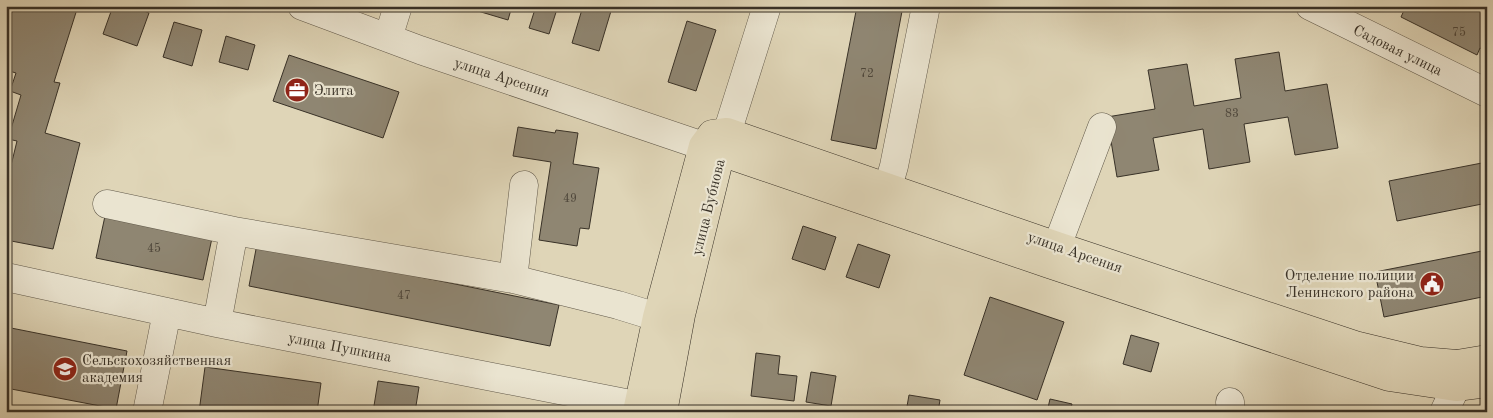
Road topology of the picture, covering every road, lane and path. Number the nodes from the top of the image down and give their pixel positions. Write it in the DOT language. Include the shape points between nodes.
graph roads {
  1 [pos="302,6"];
  2 [pos="398,6"];
  3 [pos="767,6"];
  4 [pos="926,6"];
  5 [pos="1310,6"];
  6 [pos="388,38"];
  7 [pos="1487,93"];
  8 [pos="1102,127"];
  9 [pos="717,143"];
  10 [pos="524,185"];
  11 [pos="888,186"];
  12 [pos="107,204"];
  13 [pos="234,231"];
  14 [pos="1057,246"];
  15 [pos="6,277"];
  16 [pos="513,279"];
  17 [pos="167,312"];
  18 [pos="656,317"];
  19 [pos="217,323"];
  20 [pos="1487,359"];
  21 [pos="1457,376"];
  22 [pos="1487,383"];
  23 [pos="655,410"];
  24 [pos="147,412"];
  25 [pos="1444,412"];
  1 -- 6 [label="street, улица Арсения"];
  2 -- 6 [label="street"];
  3 -- 9 [label="street, улица Бубнова"];
  4 -- 11 [label="street"];
  5 -- 7 [label="street, Садовая улица"];
  6 -- 9 [label="street, улица Арсения"];
  8 -- 14 [label="street"];
  9 -- 11 [label="main road, улица Арсения"];
  9 -- 18 [label="main road, улица Бубнова"];
  9 -- 21 [label="main road, улица Арсения" via="1049,264 1389,377"];
  9 -- 23 [label="main road, улица Бубнова" via="681,315"];
  10 -- 16 [label="street"];
  11 -- 14 [label="main road, улица Арсения"];
  12 -- 13 [label="street"];
  13 -- 16 [label="street"];
  13 -- 19 [label="street"];
  14 -- 21 [label="main road, улица Арсения" via="1356,345 1421,361"];
  15 -- 17 [label="street, улица Пушкина"];
  16 -- 18 [label="street"];
  17 -- 19 [label="street, улица Пушкина"];
  17 -- 24 [label="street"];
  18 -- 23 [label="main road, улица Бубнова"];
  19 -- 23 [label="street, улица Пушкина"];
  20 -- 21 [label="main road"];
  21 -- 22 [label="main road"];
  21 -- 25 [label="street"];
}
